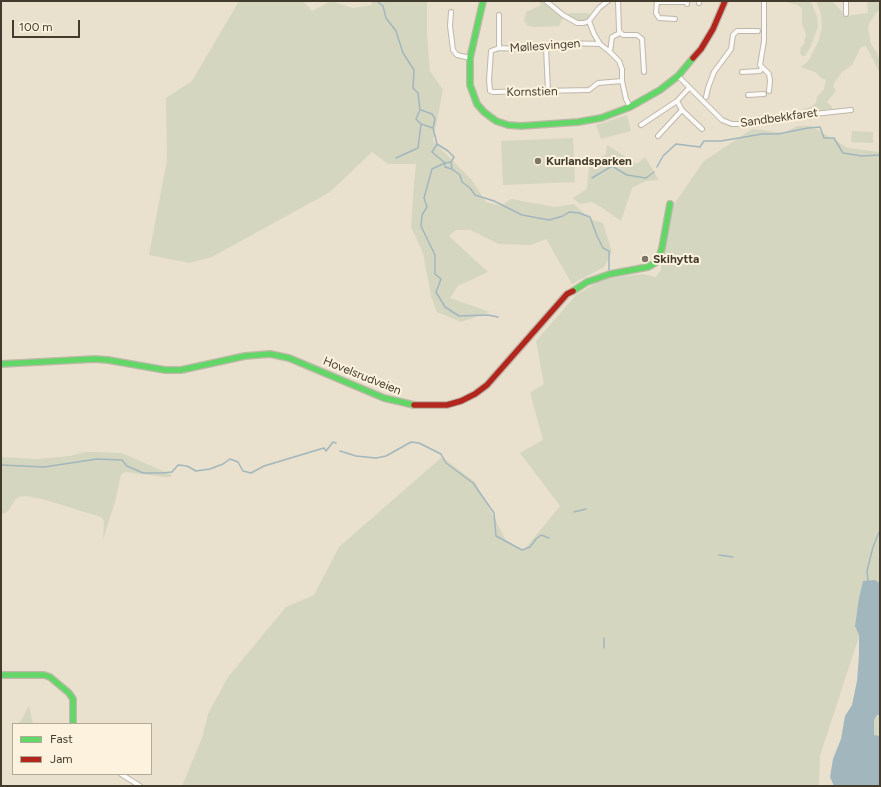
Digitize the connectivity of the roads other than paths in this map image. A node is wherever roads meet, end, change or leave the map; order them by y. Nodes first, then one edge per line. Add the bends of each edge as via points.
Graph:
1 (482, 1) edge
2 (546, 1) edge
3 (608, 1) edge
4 (618, 1) edge
5 (656, 1) edge
6 (725, 1) edge
7 (764, 1) edge
8 (846, 1) edge
9 (687, 4) dead end
10 (451, 12) dead end
11 (846, 14) dead end
12 (499, 15) dead end
13 (675, 19) dead end
14 (589, 21) junction
15 (758, 31) dead end
16 (620, 33) junction
17 (600, 44) junction
18 (499, 48) junction
19 (546, 48) junction
20 (610, 52) junction
21 (470, 58) junction
22 (761, 67) junction
23 (644, 72) dead end
24 (742, 72) dead end
25 (678, 76) junction
26 (622, 81) junction
27 (689, 88) junction
28 (548, 91) junction
29 (769, 91) dead end
30 (748, 94) dead end
31 (764, 94) dead end
32 (706, 97) dead end
33 (677, 101) junction
34 (630, 107) junction
35 (682, 110) junction
36 (851, 110) dead end
37 (641, 125) dead end
38 (702, 130) dead end
39 (658, 136) dead end
40 (670, 204) dead end
41 (1, 364) edge
42 (1, 675) edge
43 (73, 723) edge
44 (123, 775) edge
45 (140, 786) edge

1 - 21 street
2 - 14 street via 577,23
3 - 14 street
4 - 16 street
5 - 9 street
5 - 13 street via 656,13 659,18
6 - 25 street via 713,29
7 - 22 street
8 - 11 street
10 - 21 street via 453,50 457,55
12 - 18 street, Møllesvingen
14 - 17 street
15 - 32 street via 737,31 733,35 730,49 710,79
16 - 20 street via 612,37
16 - 23 street via 637,35 642,39
17 - 19 street, Møllesvingen via 566,43
17 - 20 street
18 - 19 street, Møllesvingen
18 - 28 street, Kornstien via 491,51 490,91
19 - 28 street
20 - 26 street via 619,61
21 - 34 street via 470,85 477,104 496,121 508,125 590,120
22 - 24 street via 760,71
22 - 29 street via 769,74
25 - 27 street, Sandbekkfaret
25 - 34 street
26 - 28 street, Kornstien via 598,83 589,90
26 - 34 street
27 - 33 street
27 - 36 street, Sandbekkfaret via 716,115 732,124
30 - 31 street
33 - 35 street
33 - 37 street
35 - 38 street
35 - 39 street
40 - 41 street, Hovelsrudveien via 662,248 655,263 587,282 568,294 487,385 475,394 447,405 419,406 400,403 289,358 270,354 244,356 173,370 95,359
42 - 43 street via 50,677 73,699
44 - 45 street

